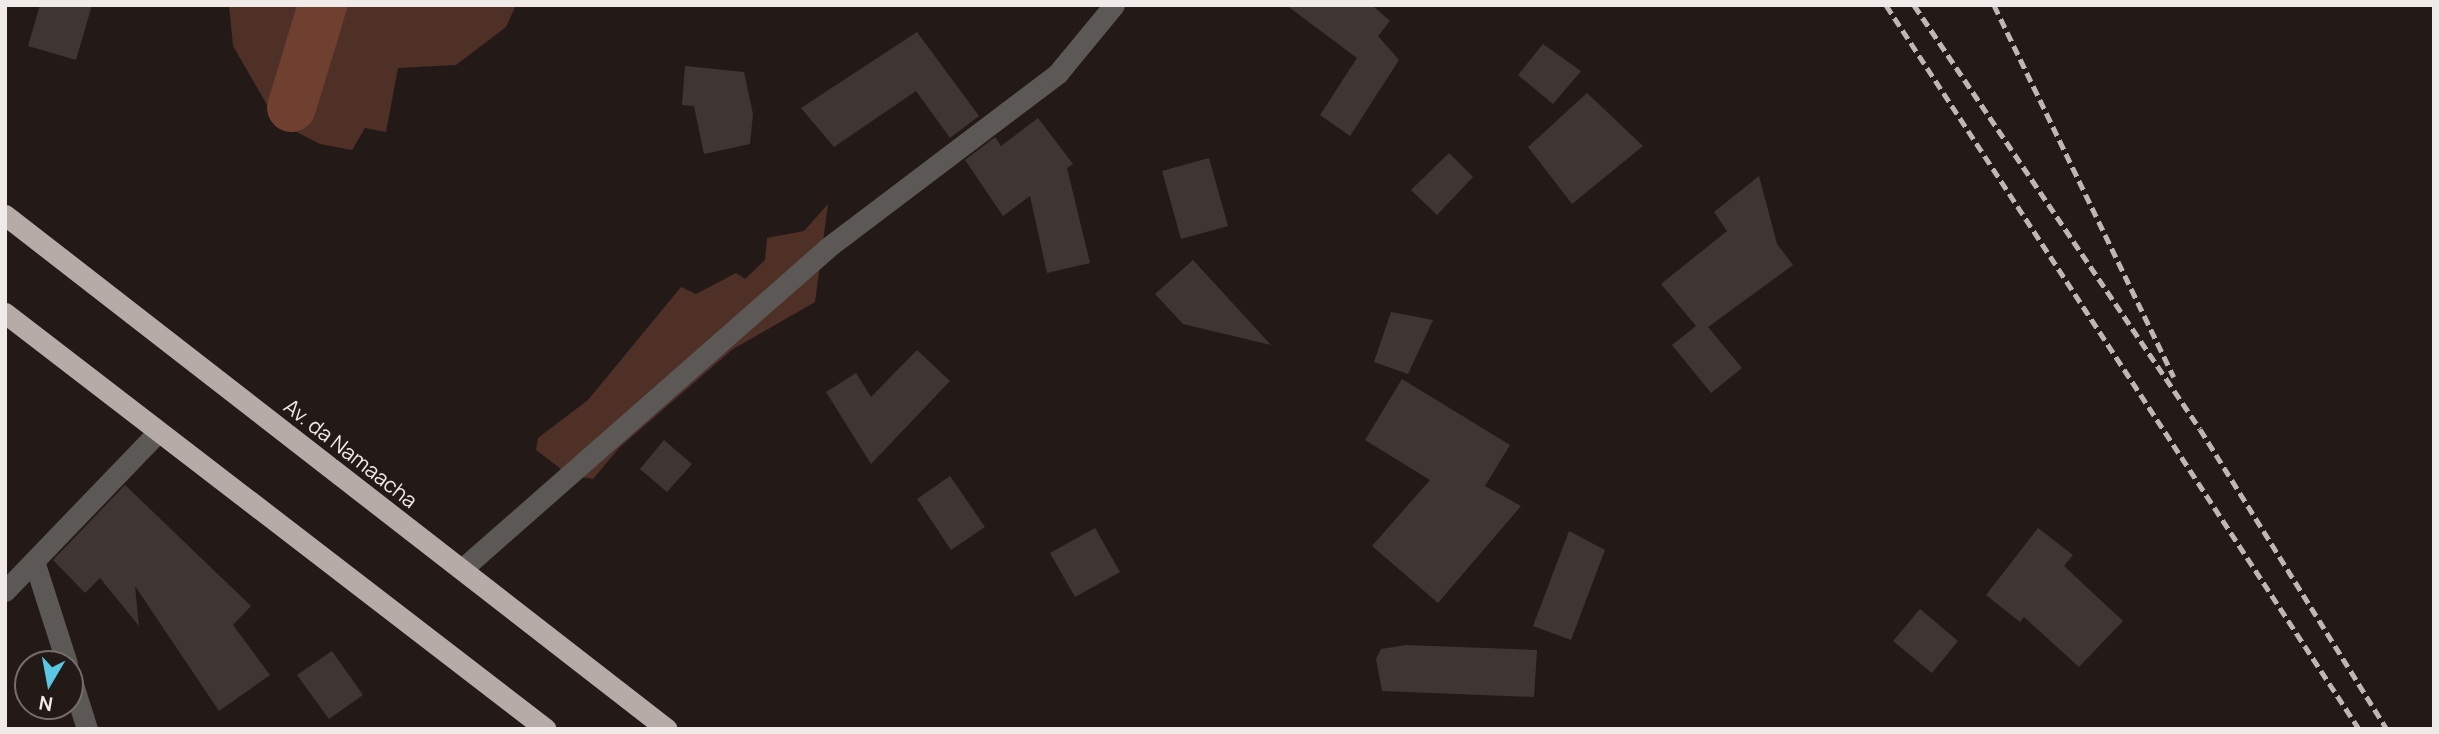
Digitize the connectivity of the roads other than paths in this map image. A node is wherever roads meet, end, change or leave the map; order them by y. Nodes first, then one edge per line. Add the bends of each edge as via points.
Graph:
1 (1114, 5) edge
2 (5, 215) edge
3 (5, 313) edge
4 (158, 432) junction
5 (34, 561) junction
6 (462, 569) junction
7 (5, 591) edge
8 (62, 650) edge
9 (545, 729) edge
10 (667, 729) edge

1 - 6 street via 1058,73 827,248
2 - 6 highway, Av. da Namaacha
3 - 4 highway
4 - 5 street
4 - 9 highway
5 - 7 street
5 - 8 street
6 - 10 highway, Av. da Namaacha

